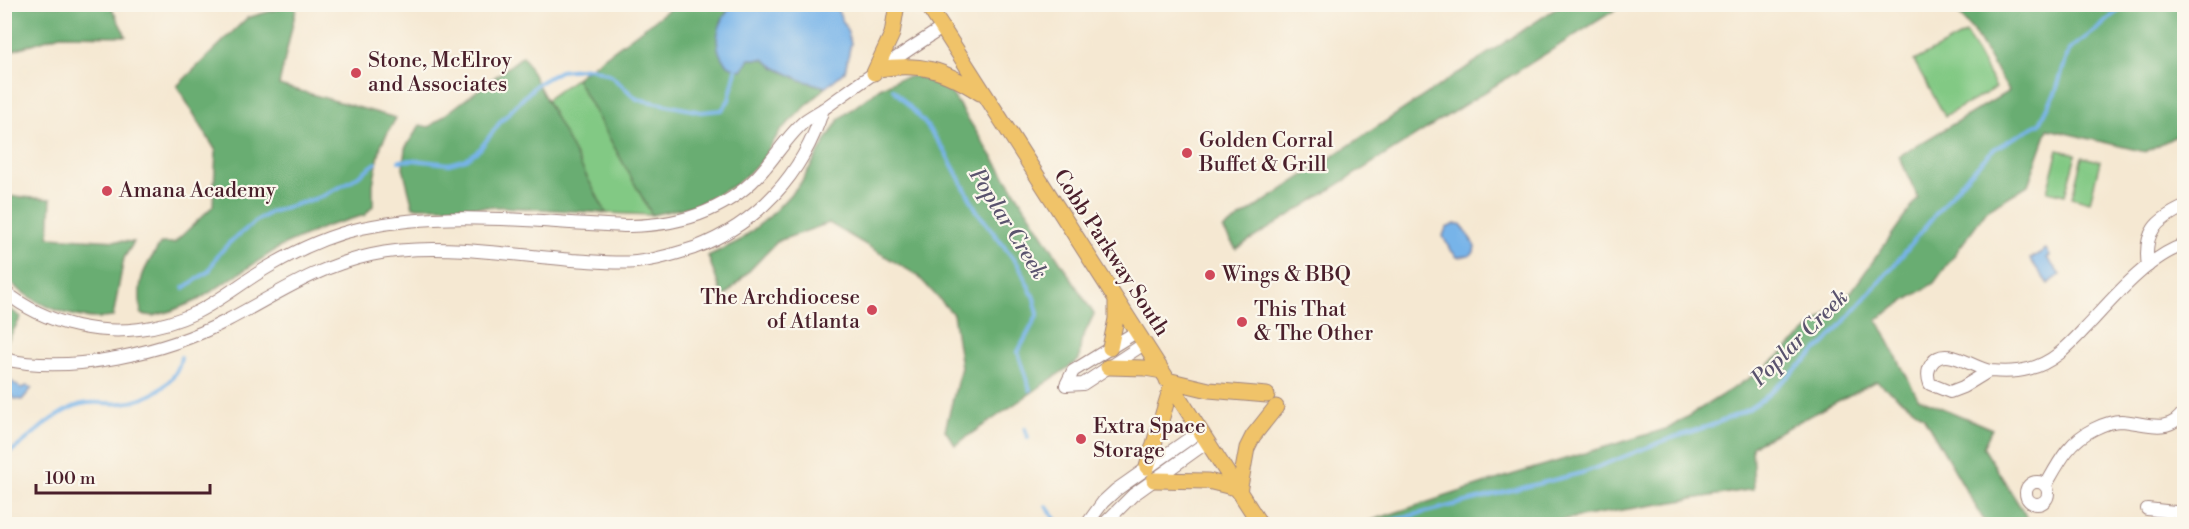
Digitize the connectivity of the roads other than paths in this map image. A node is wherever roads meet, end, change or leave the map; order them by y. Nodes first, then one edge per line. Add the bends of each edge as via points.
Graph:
1 (897, 4) edge
2 (927, 4) edge
3 (942, 28) junction
4 (876, 71) junction
5 (985, 96) junction
6 (823, 110) junction
7 (2184, 207) edge
8 (2184, 245) edge
9 (2148, 266) junction
10 (4, 291) edge
11 (1116, 300) junction
12 (1140, 338) junction
13 (1110, 348) junction
14 (4, 359) edge
15 (1108, 367) junction
16 (1989, 371) junction
17 (1167, 379) junction
18 (2184, 411) edge
19 (1203, 436) junction
20 (1150, 474) junction
21 (2046, 484) dead end
22 (1238, 490) junction
23 (2147, 509) dead end
24 (2184, 513) edge
25 (1088, 525) edge
26 (1104, 525) edge
27 (1260, 525) edge

1 - 4 main road via 892,34
2 - 3 main road, Cobb Parkway South
3 - 4 street
3 - 5 main road, Cobb Parkway South
4 - 5 main road via 908,66 932,69 961,80
4 - 6 street
5 - 11 main road, Cobb Parkway South
6 - 10 street via 805,121 740,193 678,222 630,226 451,219 409,220 361,228 292,254 197,312 129,331 60,322 35,312
6 - 14 street via 802,157 768,202 734,229 668,256 610,263 463,250 375,254 308,275 227,321 173,343 120,357 67,364
7 - 9 street via 2156,224 2147,242
8 - 9 street
9 - 16 street via 2057,355 2028,369
11 - 12 main road, Cobb Parkway South
11 - 13 main road
12 - 13 street
12 - 15 street
12 - 17 main road, Cobb Parkway South
13 - 15 street via 1073,371 1066,385 1083,384
15 - 17 main road via 1145,368
16 - 16 street via 1944,355 1930,365 1928,378 1930,384 1950,392
17 - 19 main road, Cobb Parkway South
17 - 20 main road
17 - 22 main road via 1271,401 1247,448
18 - 21 street via 2176,421 2159,427 2118,421 2095,428 2068,448
19 - 20 street
19 - 22 main road, Cobb Parkway South
20 - 22 main road via 1208,481
20 - 25 street via 1116,490
20 - 26 street
22 - 27 main road, Cobb Parkway South
23 - 24 street

